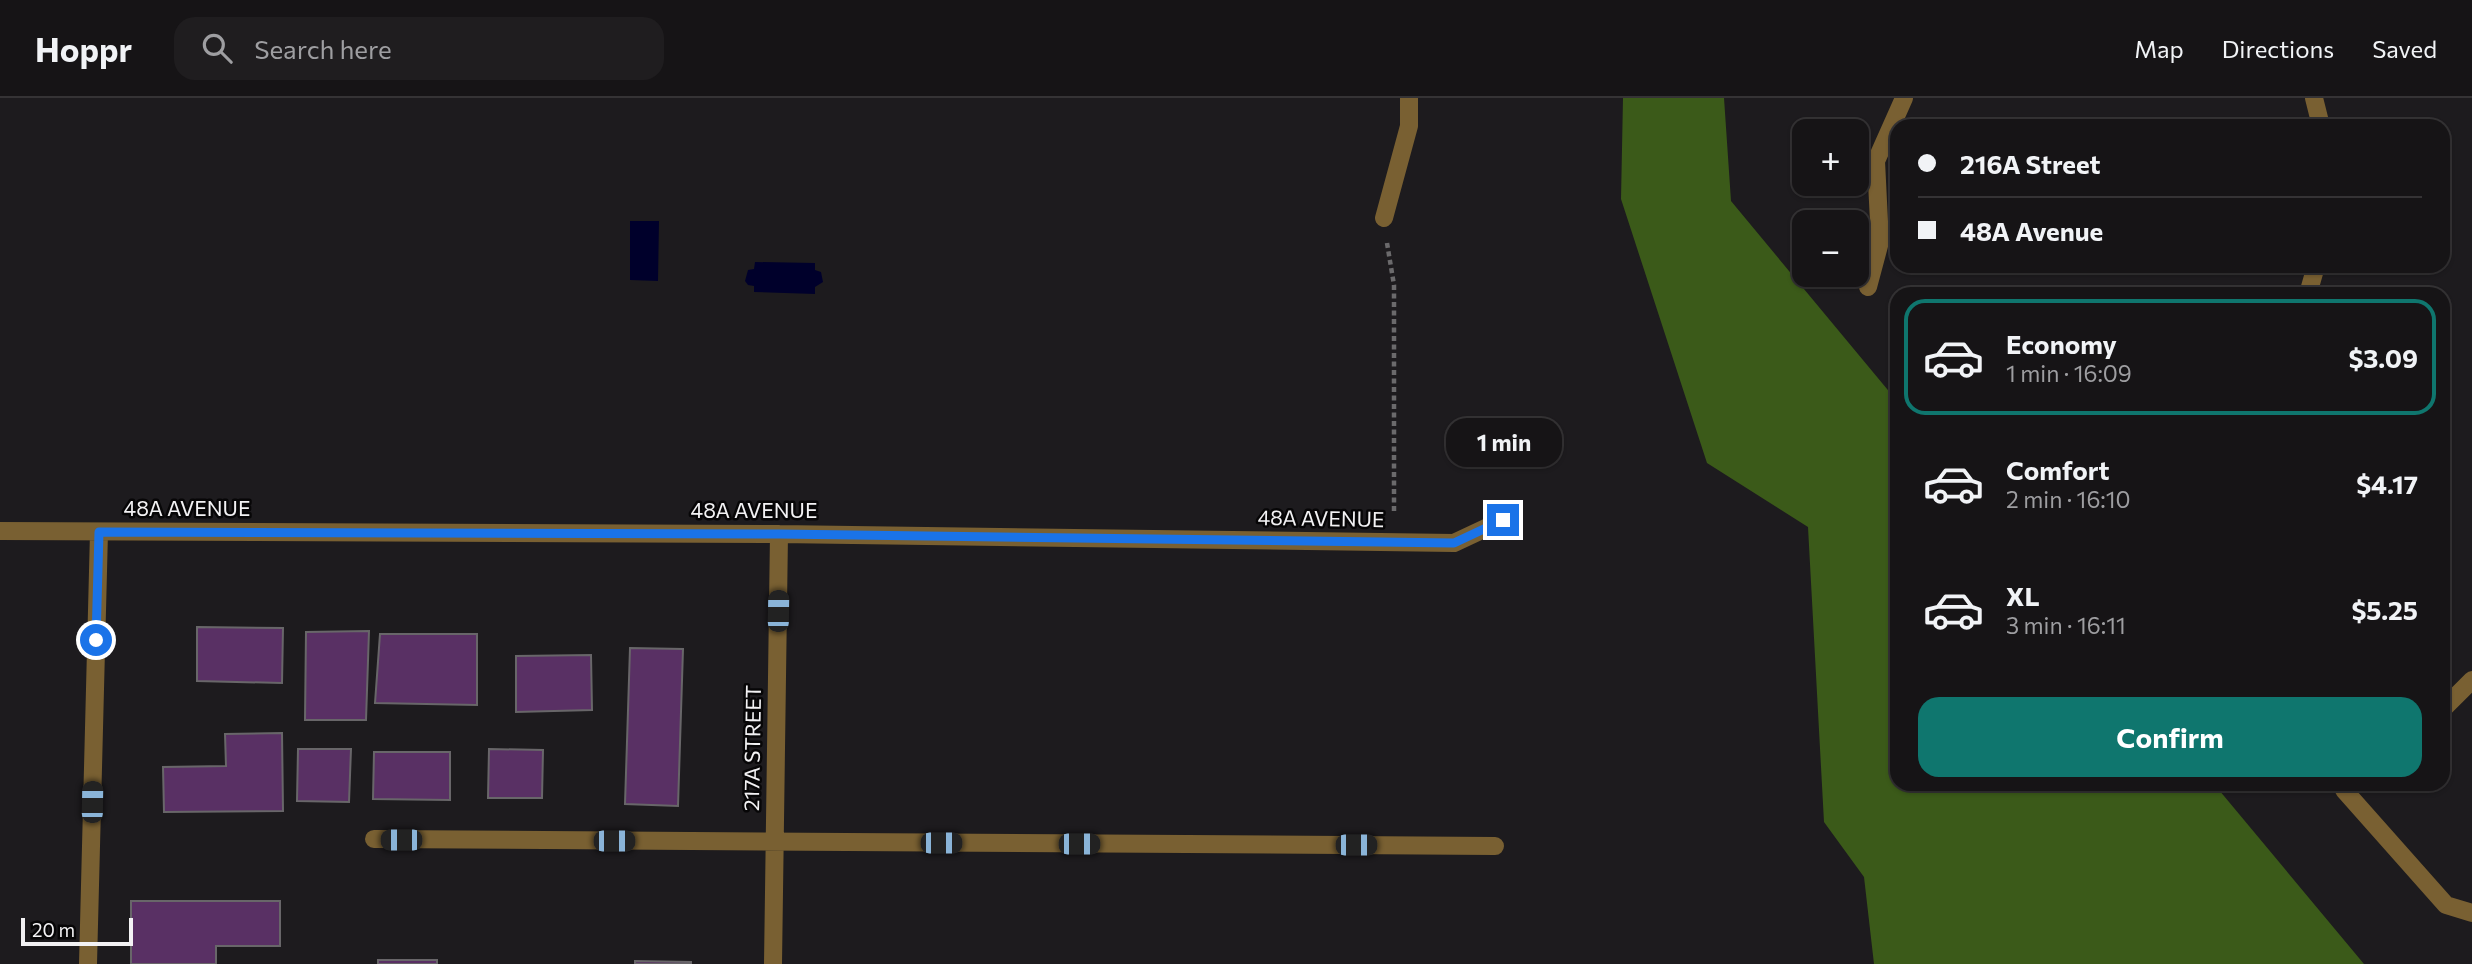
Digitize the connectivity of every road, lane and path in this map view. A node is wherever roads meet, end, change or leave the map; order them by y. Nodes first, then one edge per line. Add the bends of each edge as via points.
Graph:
1 (1409, 98) edge
2 (1904, 98) edge
3 (2314, 98) edge
4 (1895, 119) edge
5 (2319, 119) edge
6 (1890, 130) edge
7 (1384, 218) joint
8 (1869, 283) edge
9 (1503, 520) dead end
10 (0, 531) edge
11 (99, 532) junction
12 (779, 534) junction
13 (1392, 542) junction
14 (2472, 680) edge
15 (2450, 702) edge
16 (2349, 791) edge
17 (374, 839) dead end
18 (774, 842) junction
19 (1495, 846) dead end
20 (2472, 913) edge
21 (88, 964) edge
22 (773, 964) edge

1 - 7 street via 1409,126
2 - 4 street
3 - 5 street
6 - 8 street via 1876,161 1880,242
7 - 13 path via 1394,285
9 - 13 street, 48A AVENUE via 1454,543
10 - 11 street, 48A AVENUE
11 - 12 street, 48A AVENUE
11 - 21 street
12 - 13 street, 48A AVENUE
12 - 18 street, 217A STREET
14 - 15 street
16 - 20 street via 2446,905
17 - 18 street
18 - 19 street
18 - 22 street, 217A STREET

